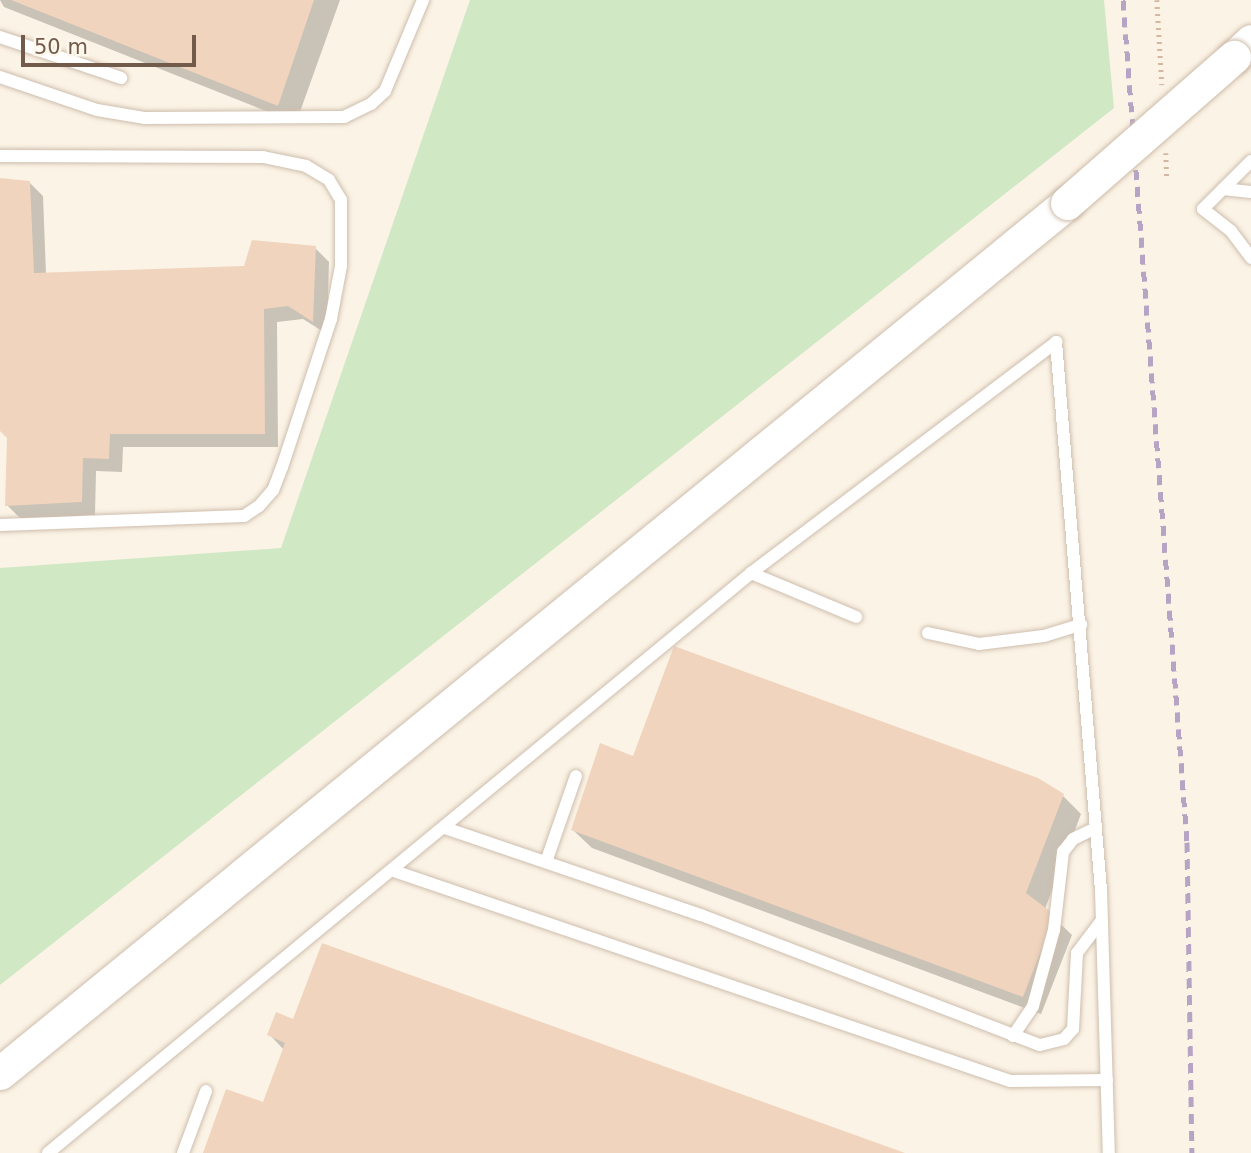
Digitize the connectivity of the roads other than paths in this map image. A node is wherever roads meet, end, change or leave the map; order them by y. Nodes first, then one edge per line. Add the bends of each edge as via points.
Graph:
1 (423, 0) edge
2 (0, 37) edge
3 (1243, 49) edge
4 (0, 77) edge
5 (121, 78) dead end
6 (0, 156) edge
7 (1251, 161) edge
8 (1223, 189) junction
9 (1251, 192) edge
10 (1251, 258) edge
11 (0, 525) edge
12 (751, 573) junction
13 (856, 617) dead end
14 (1081, 625) junction
15 (928, 633) dead end
16 (576, 776) dead end
17 (445, 828) junction
18 (1096, 828) junction
19 (546, 862) junction
20 (394, 871) junction
21 (1102, 920) junction
22 (1013, 1036) junction
23 (0, 1073) edge
24 (1107, 1080) junction
25 (206, 1091) dead end
26 (48, 1153) edge
27 (183, 1153) edge
28 (1109, 1153) edge

1 - 4 lane via 385,91 344,117 145,118 96,110
2 - 5 lane
3 - 23 main road, bridge via 1067,203
6 - 11 lane via 263,157 306,166 328,180 341,200 341,266 310,383 273,490 260,506 244,516
7 - 8 lane
8 - 9 lane
8 - 10 lane via 1203,209 1231,231
12 - 13 lane
12 - 14 lane via 1056,342
12 - 17 lane
14 - 15 lane via 1044,636 979,644
14 - 18 lane
16 - 19 lane
17 - 19 lane
17 - 20 lane
18 - 21 lane
18 - 22 lane via 1073,839 1063,852 1054,930 1032,1006
19 - 22 lane via 701,915
20 - 24 lane via 1010,1081
20 - 26 lane
21 - 22 lane via 1077,953 1073,1029 1053,1045
21 - 24 lane
24 - 28 lane
25 - 27 lane

